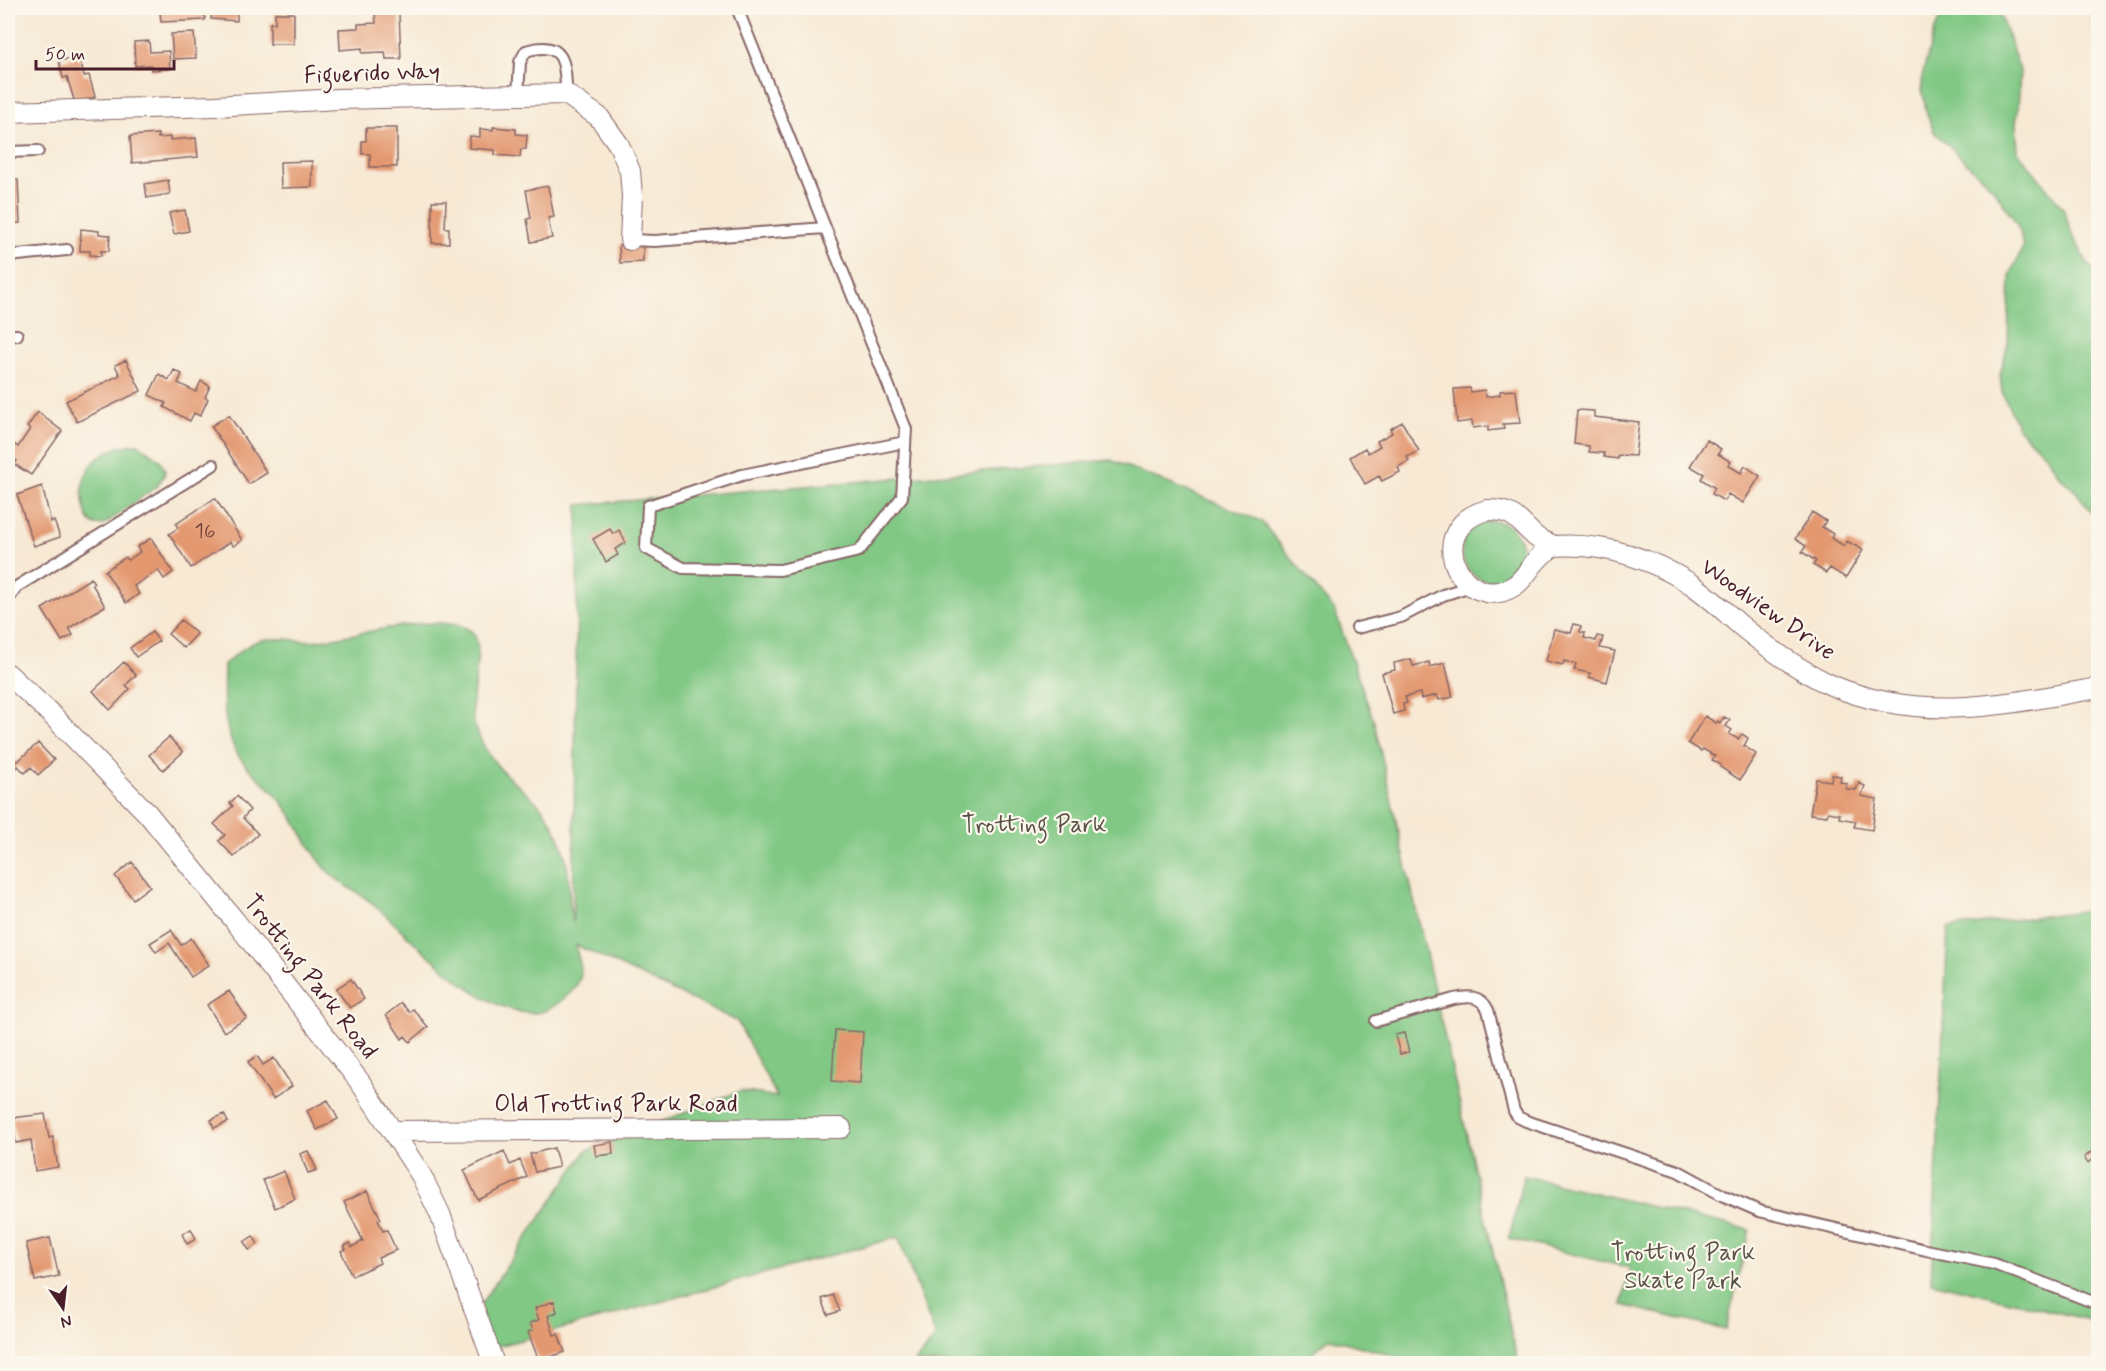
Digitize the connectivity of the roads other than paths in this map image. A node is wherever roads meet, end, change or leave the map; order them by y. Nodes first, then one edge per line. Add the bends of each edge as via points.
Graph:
1 (737, 8) edge
2 (566, 94) junction
3 (518, 95) junction
4 (8, 112) edge
5 (38, 151) dead end
6 (8, 152) edge
7 (825, 228) junction
8 (630, 240) joint
9 (67, 250) dead end
10 (8, 256) edge
11 (905, 442) junction
12 (213, 465) dead end
13 (1554, 546) junction
14 (1471, 586) junction
15 (8, 599) edge
16 (1357, 628) dead end
17 (8, 674) edge
18 (2098, 688) edge
19 (1376, 1021) dead end
20 (841, 1128) dead end
21 (392, 1131) junction
22 (2098, 1304) edge
23 (494, 1364) edge

1 - 7 lane
2 - 3 street, Figuerido Way
2 - 3 lane via 560,54 551,47 538,47 526,51 520,62
2 - 8 street via 599,117 619,145 630,171
3 - 4 street, Figuerido Way
5 - 6 lane
7 - 8 lane
7 - 11 lane via 906,429
9 - 10 lane
11 - 11 lane via 741,475 648,506 646,548 682,568 780,570 859,551 902,497
12 - 15 lane via 18,586
13 - 14 street via 1523,579 1504,591
13 - 14 street via 1537,538 1509,513 1476,513 1459,527 1452,548 1456,569
13 - 18 street, Woodview Drive via 1618,551 1664,570 1692,585 1763,643 1812,676 1880,700 1929,708 1989,707
14 - 16 lane via 1443,595 1401,617
17 - 21 street, Trotting Park Road via 148,814 308,1014
19 - 22 lane via 1454,999 1476,998 1488,1010 1514,1111 1526,1121 1678,1171 1759,1210 1994,1264
20 - 21 street, Old Trotting Park Road
21 - 23 street, Trotting Park Road via 421,1175 440,1214

